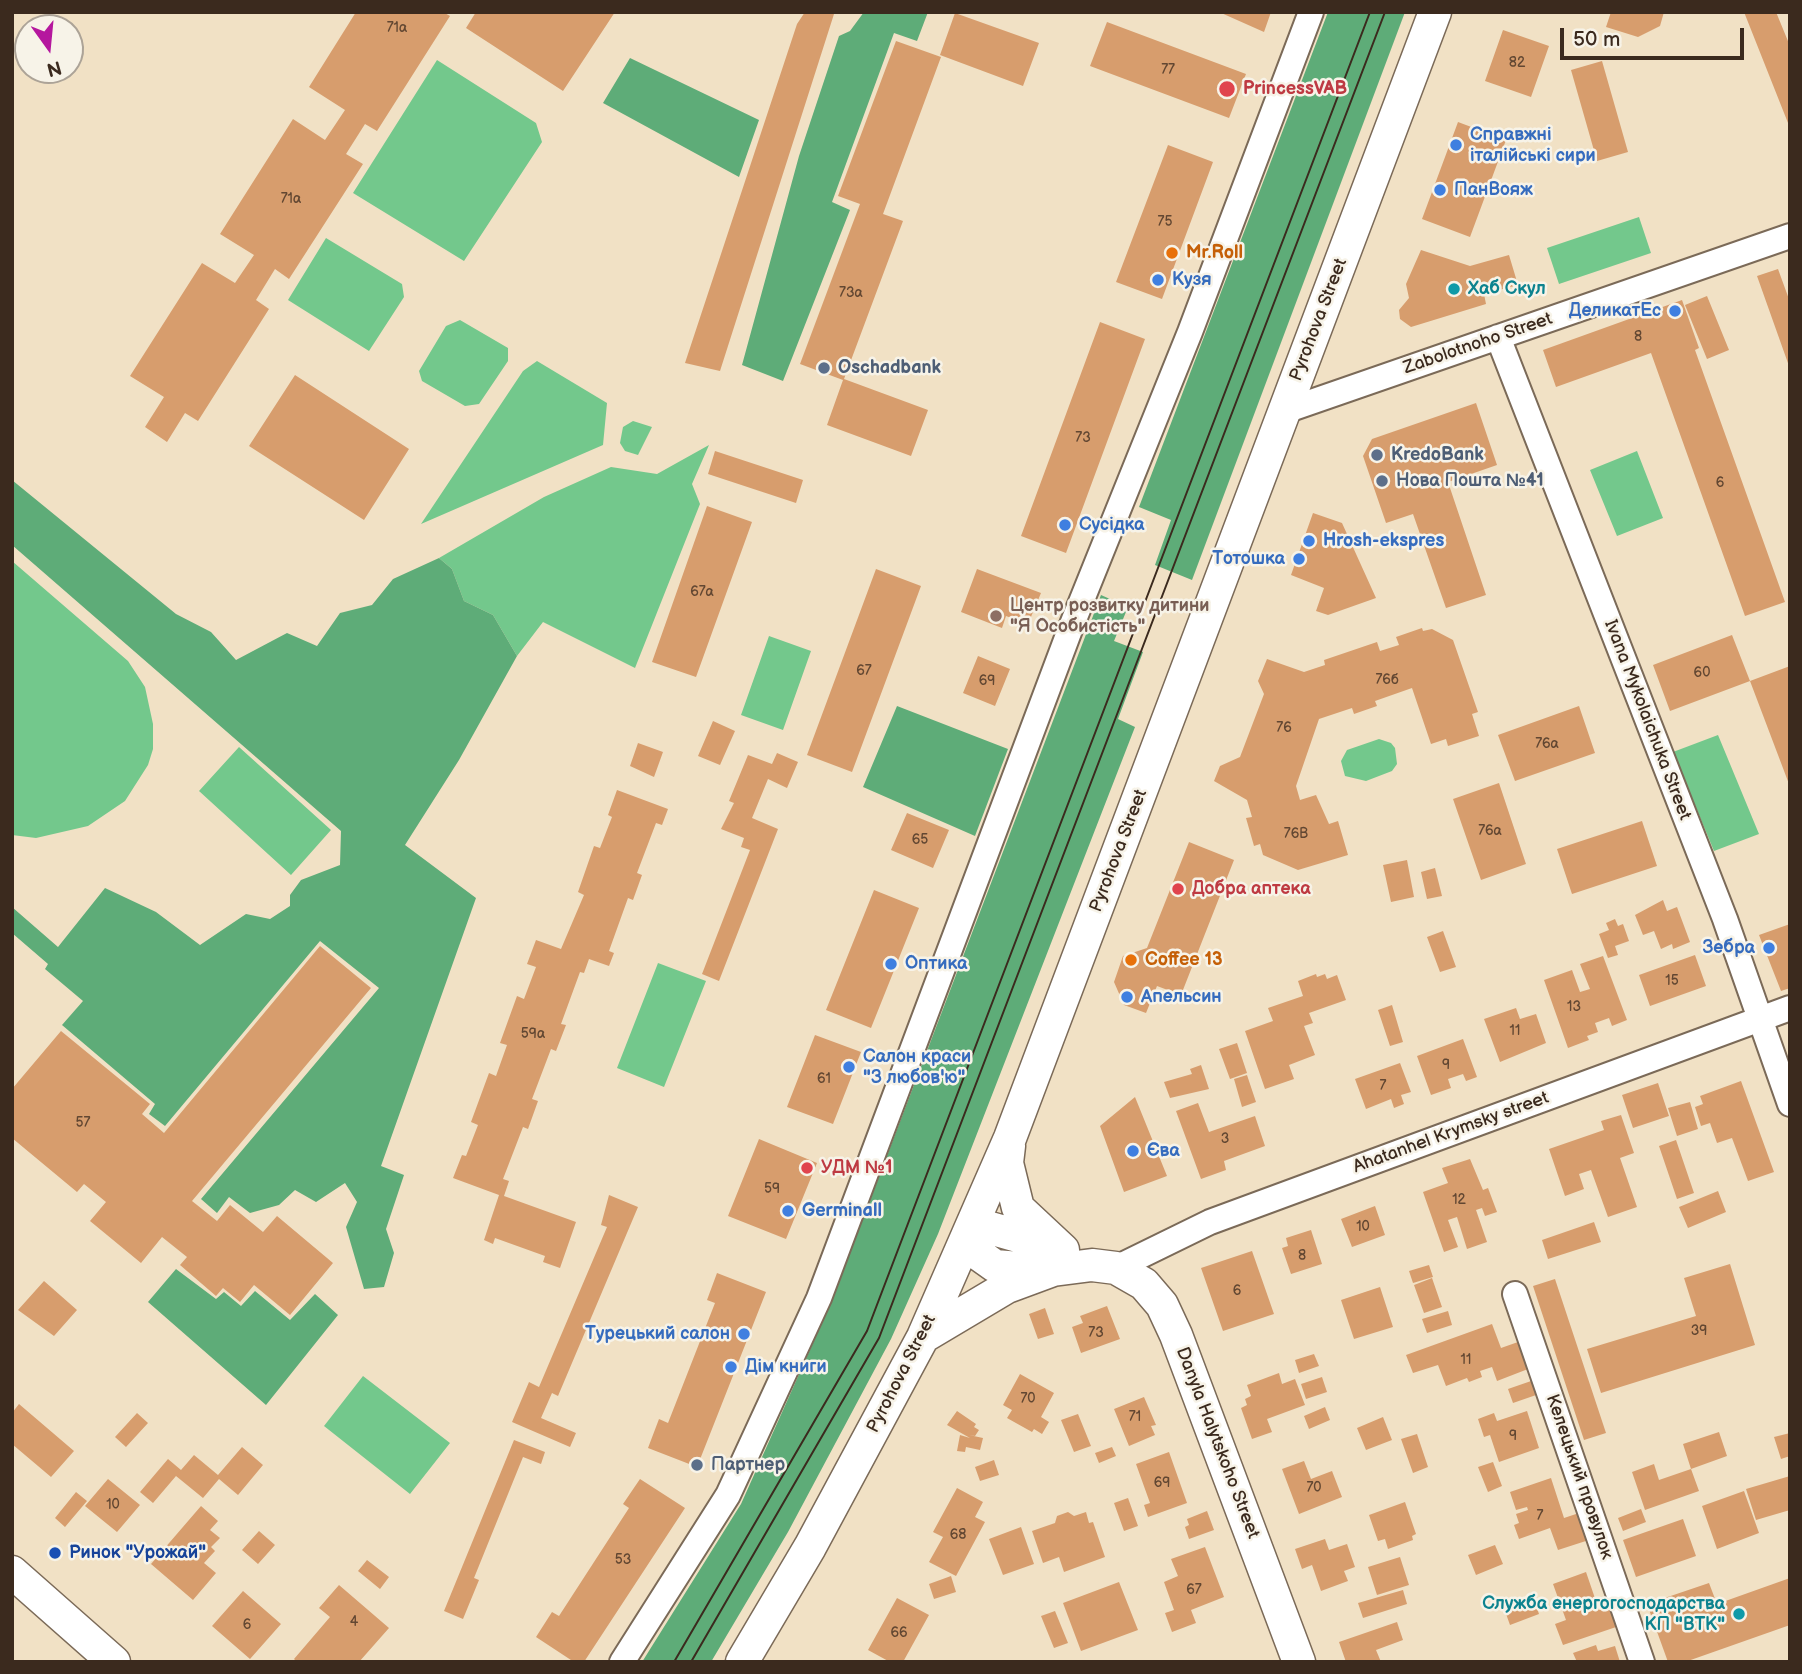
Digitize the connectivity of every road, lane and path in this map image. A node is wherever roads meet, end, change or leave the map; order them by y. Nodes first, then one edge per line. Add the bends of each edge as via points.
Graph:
1 (1311, 12) edge
2 (1435, 12) edge
3 (1790, 236) edge
4 (1498, 337) junction
5 (1285, 411) junction
6 (1790, 1008) edge
7 (1760, 1020) junction
8 (1790, 1104) edge
9 (1010, 1138) junction
10 (967, 1238) junction
11 (1058, 1260) junction
12 (1104, 1266) junction
13 (1515, 1294) dead end
14 (923, 1337) junction
15 (12, 1572) edge
16 (114, 1662) edge
17 (621, 1662) edge
18 (742, 1662) edge
19 (1299, 1662) edge
20 (1643, 1662) edge

1 - 17 street via 1190,332 1066,640 819,1298 727,1495
2 - 5 main road, Pyrohova Street
3 - 4 street, Zabolotnoho Street
4 - 5 street, Zabolotnoho Street
4 - 7 street, Ivana Mykolaichuka Street
5 - 9 main road, Pyrohova Street
6 - 7 street, Ahatanhel Krymsky street
7 - 8 street, Ivana Mykolaichuka Street
7 - 12 street, Ahatanhel Krymsky street via 1210,1222
9 - 10 main road, Pyrohova Street
9 - 11 main road via 1007,1163 1018,1208
10 - 11 main road, Danyla Halytskoho Street via 990,1228
10 - 14 main road, Pyrohova Street
11 - 12 main road, Danyla Halytskoho Street
11 - 14 main road
12 - 19 main road, Danyla Halytskoho Street via 1144,1283 1162,1305
13 - 20 street, Келецький провулок
14 - 18 main road, Pyrohova Street
15 - 16 main road

